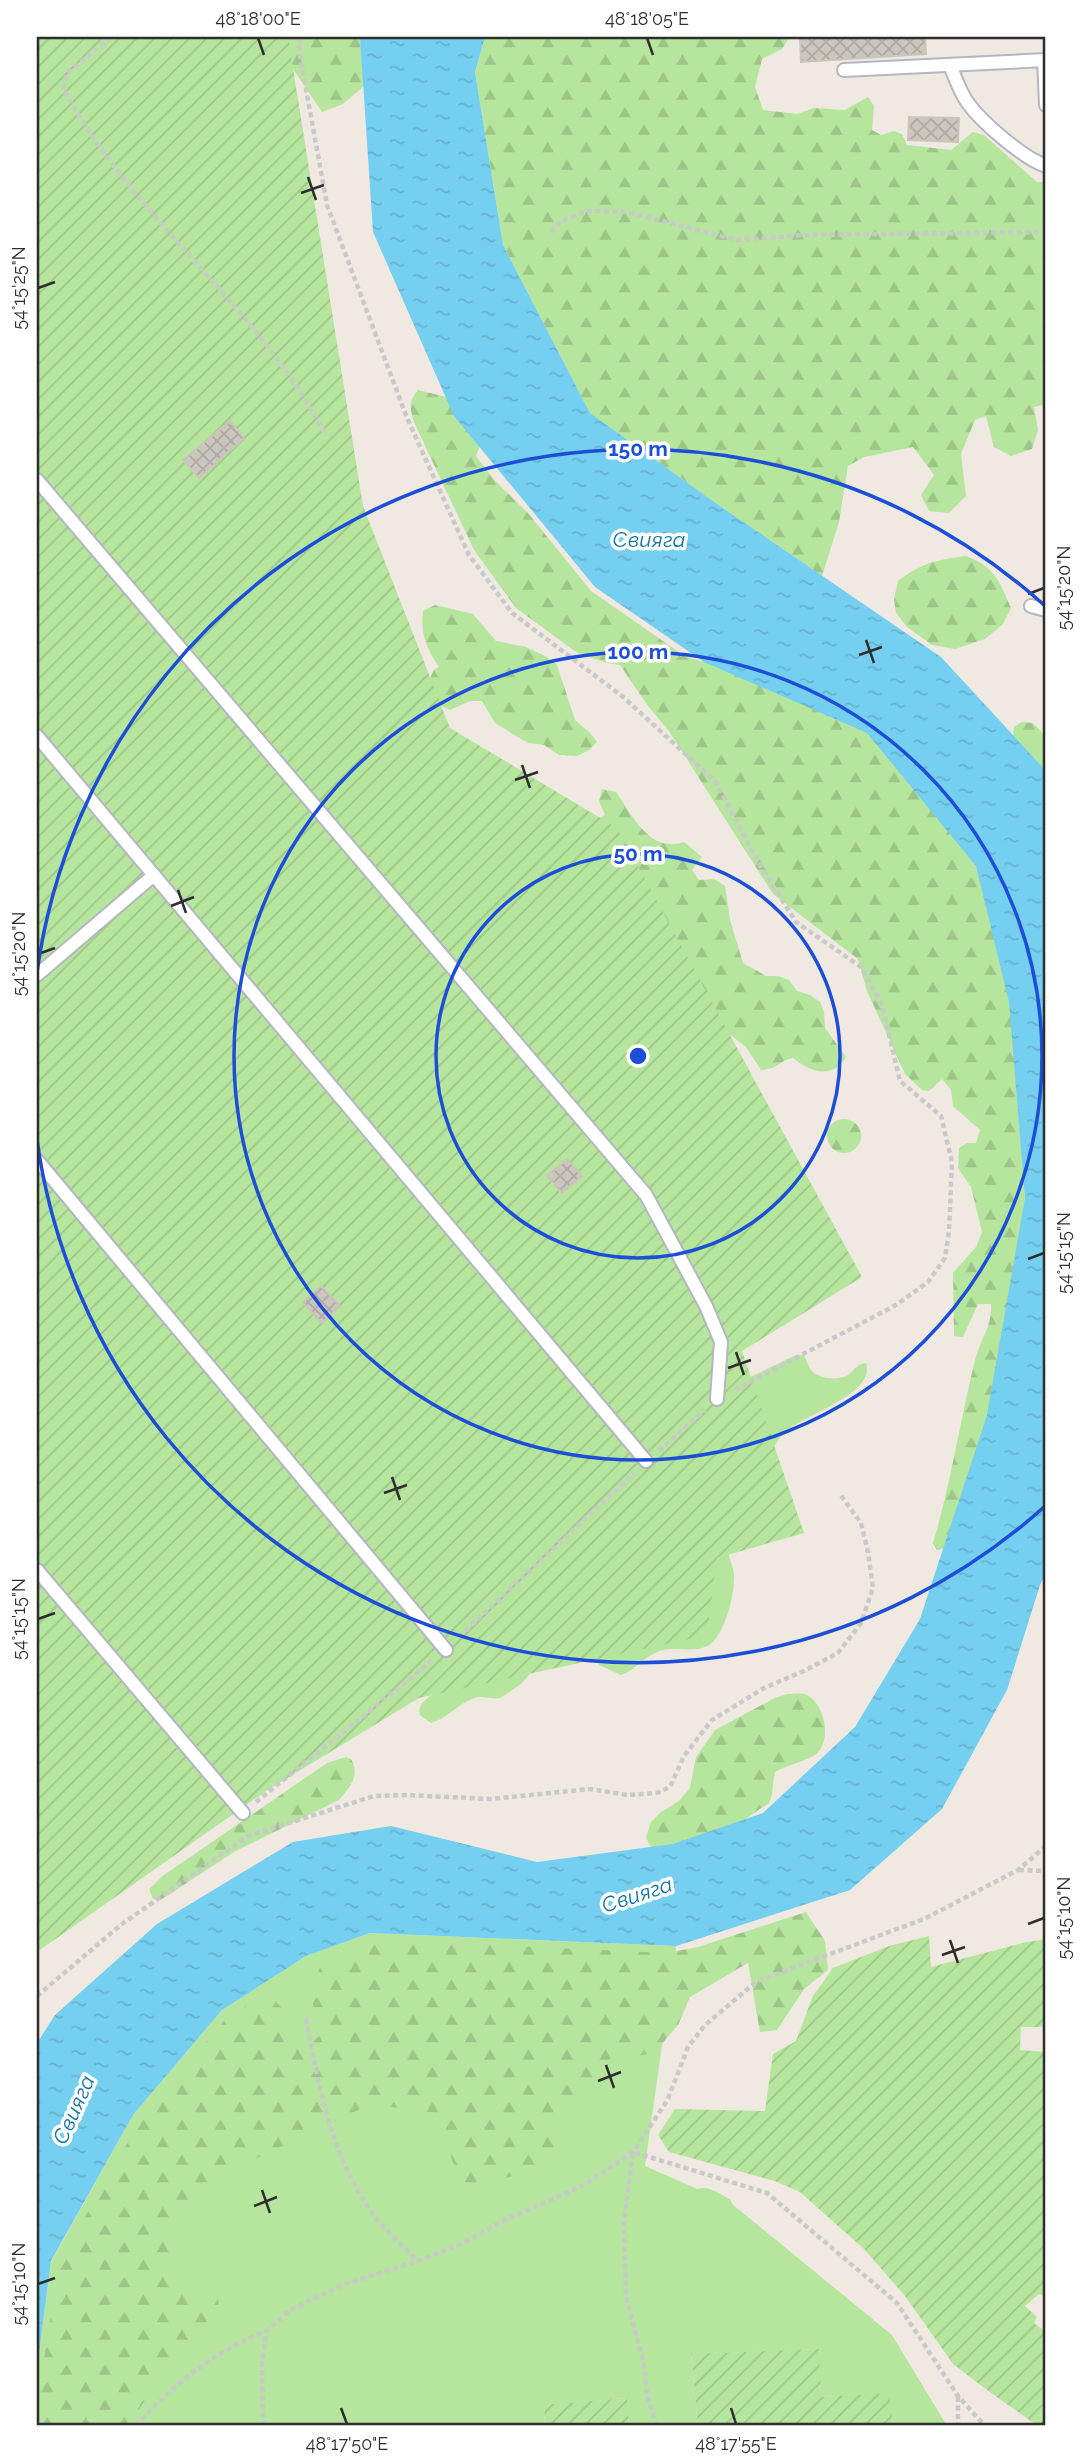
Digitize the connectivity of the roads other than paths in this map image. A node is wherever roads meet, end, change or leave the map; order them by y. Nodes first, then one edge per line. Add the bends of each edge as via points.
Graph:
1 (1045, 60) edge
2 (950, 65) junction
3 (844, 70) dead end
4 (1046, 105) edge
5 (1046, 166) edge
6 (37, 480) edge
7 (1031, 606) dead end
8 (1046, 610) edge
9 (37, 736) edge
10 (154, 875) junction
11 (37, 975) edge
12 (37, 1160) edge
13 (717, 1399) road end
14 (646, 1461) road end
15 (37, 1570) edge
16 (446, 1650) road end
17 (243, 1813) road end

1 - 2 lane
1 - 4 lane
2 - 3 lane
2 - 5 lane via 964,98 996,132
6 - 13 lane via 646,1195 721,1342
7 - 8 lane
9 - 10 lane
10 - 11 lane
10 - 14 lane
12 - 16 lane
15 - 17 lane

